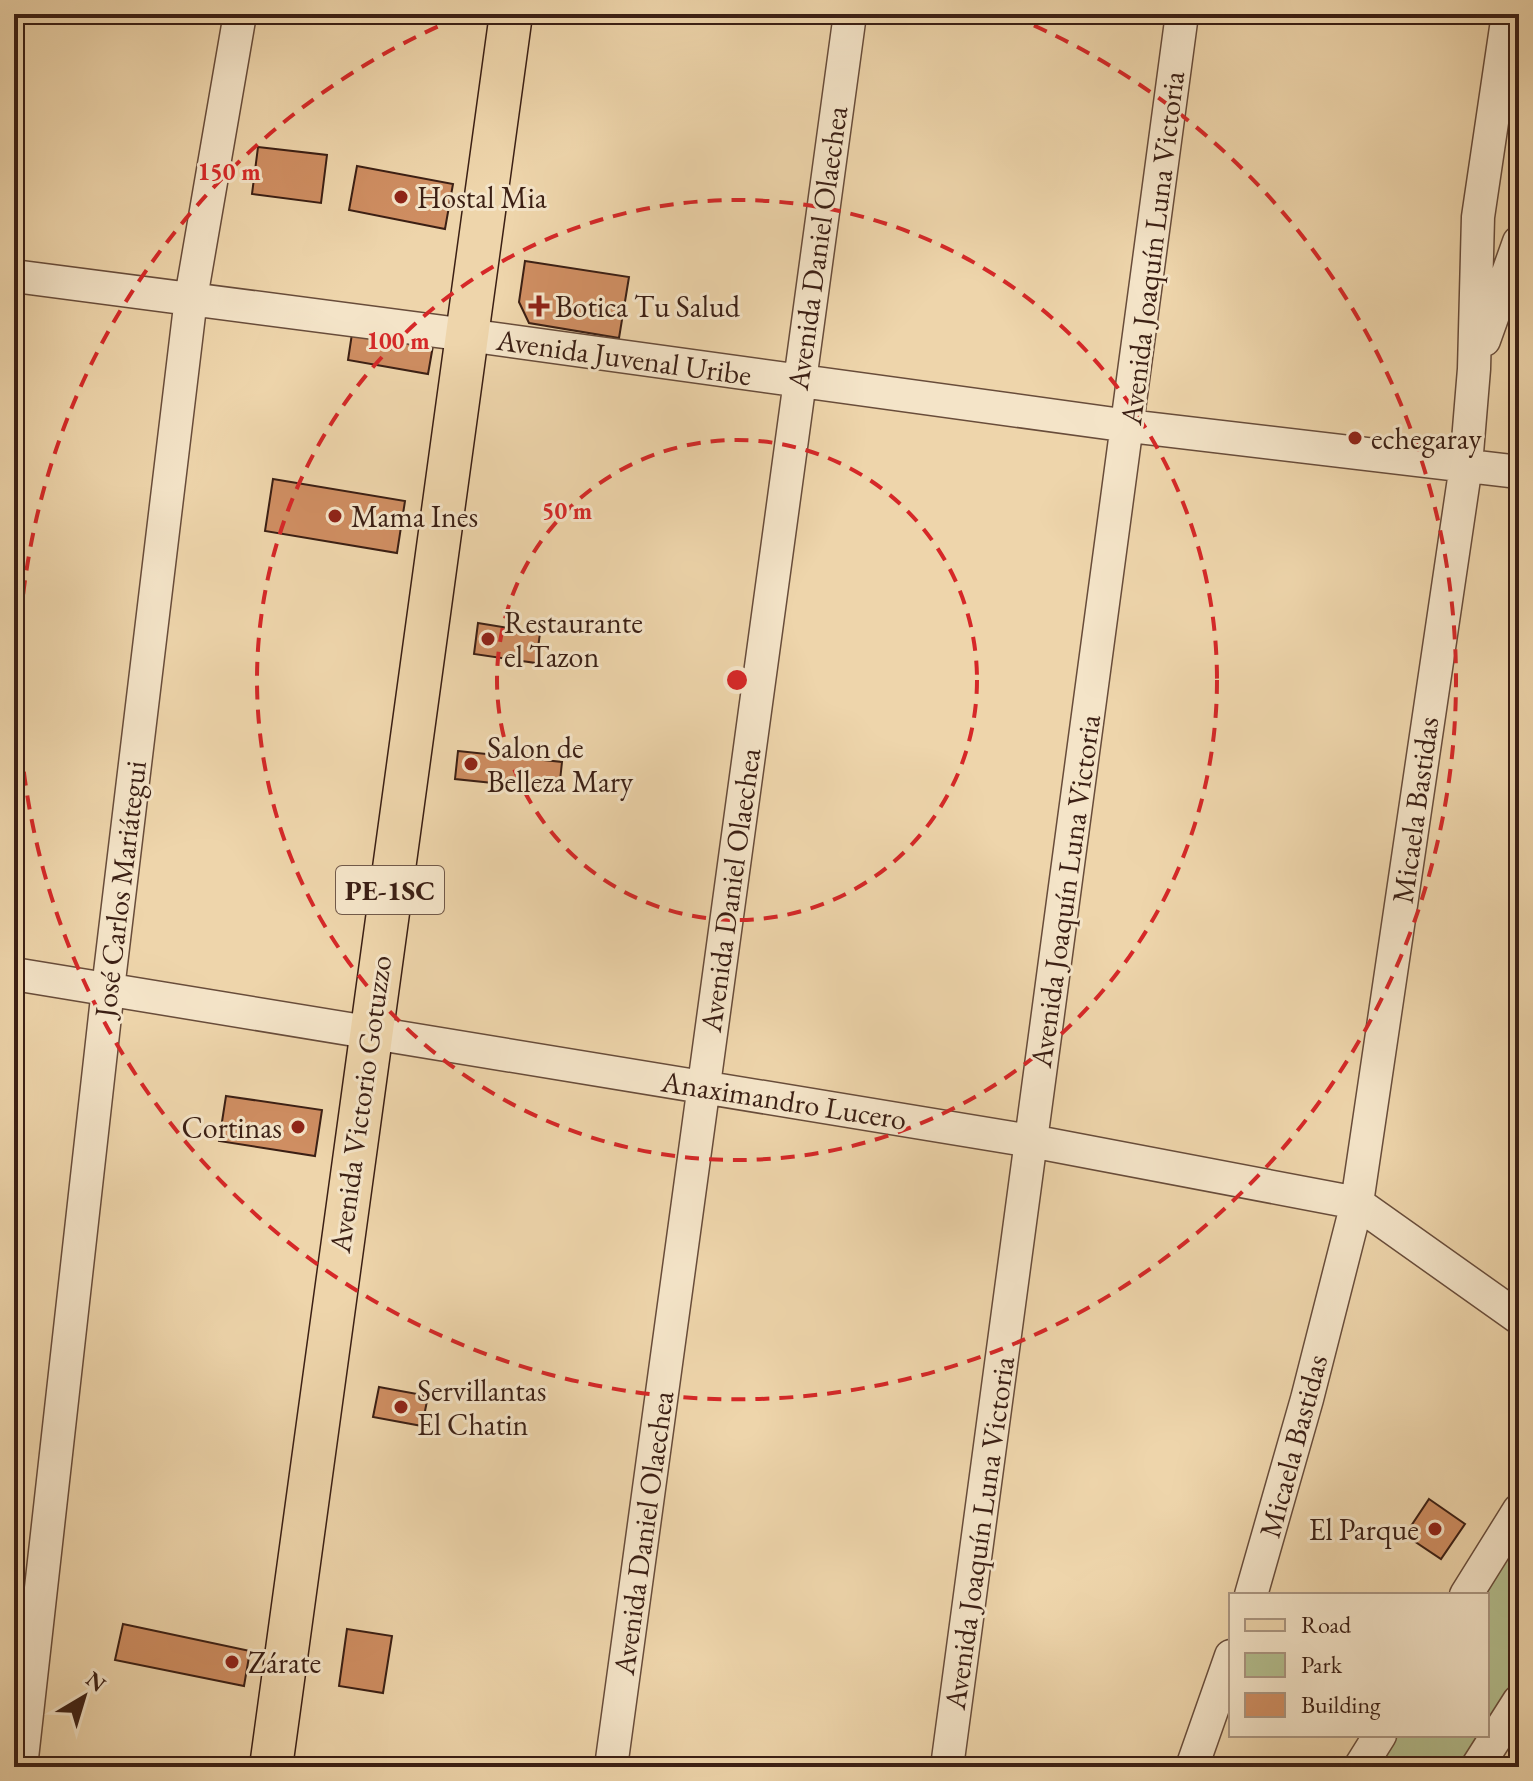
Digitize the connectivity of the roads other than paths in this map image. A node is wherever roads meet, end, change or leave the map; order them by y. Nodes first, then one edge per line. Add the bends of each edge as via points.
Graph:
1 (240, 14) edge
2 (511, 14) edge
3 (850, 14) edge
4 (1182, 14) edge
5 (1508, 14) edge
6 (1519, 242) edge
7 (14, 276) edge
8 (191, 298) junction
9 (467, 335) junction
10 (1474, 369) junction
11 (799, 381) junction
12 (1129, 426) junction
13 (1466, 465) junction
14 (1519, 472) edge
15 (14, 974) edge
16 (108, 989) junction
17 (370, 1033) junction
18 (704, 1086) junction
19 (1031, 1141) junction
20 (1357, 1203) junction
21 (1519, 1318) edge
22 (1519, 1510) edge
23 (1252, 1593) edge
24 (1467, 1593) edge
25 (26, 1611) edge
26 (1229, 1662) edge
27 (1519, 1701) edge
28 (1379, 1737) edge
29 (21, 1767) edge
30 (271, 1767) edge
31 (611, 1767) edge
32 (947, 1767) edge
33 (1192, 1767) edge
34 (1360, 1767) edge
35 (1477, 1767) edge

1 - 8 street, José Carlos Mariátegui
2 - 9 main road, Avenida Victorio Gotuzzo / PE-1SC
3 - 11 street, Avenida Daniel Olaechea
4 - 12 street, Avenida Joaquín Luna Victoria
5 - 10 street, Micaela Bastidas via 1478,217
6 - 10 street
7 - 8 street, Avenida Juvenal Uribe
8 - 9 street, Avenida Juvenal Uribe
8 - 16 street, José Carlos Mariátegui
9 - 11 street, Avenida Juvenal Uribe
9 - 17 main road, Avenida Victorio Gotuzzo / PE-1SC
10 - 13 street, Micaela Bastidas
11 - 12 street, Avenida Juvenal Uribe
11 - 18 street, Avenida Daniel Olaechea
12 - 13 street, Avenida Juvenal Uribe
12 - 19 street, Avenida Joaquín Luna Victoria
13 - 14 street, Avenida Juvenal Uribe
13 - 20 street, Micaela Bastidas
15 - 16 street, Anaximandro Lucero
16 - 17 street, Anaximandro Lucero
16 - 25 street, José Carlos Mariátegui
17 - 18 street, Anaximandro Lucero
17 - 30 main road, Avenida Victorio Gotuzzo / PE-1SC
18 - 19 street, Anaximandro Lucero
18 - 31 street, Avenida Daniel Olaechea
19 - 20 street, Anaximandro Lucero
19 - 32 street, Avenida Joaquín Luna Victoria
20 - 21 street, Anaximandro Lucero
20 - 23 street, Micaela Bastidas
22 - 24 street
25 - 29 street, José Carlos Mariátegui
26 - 33 street
27 - 35 street
28 - 34 street

